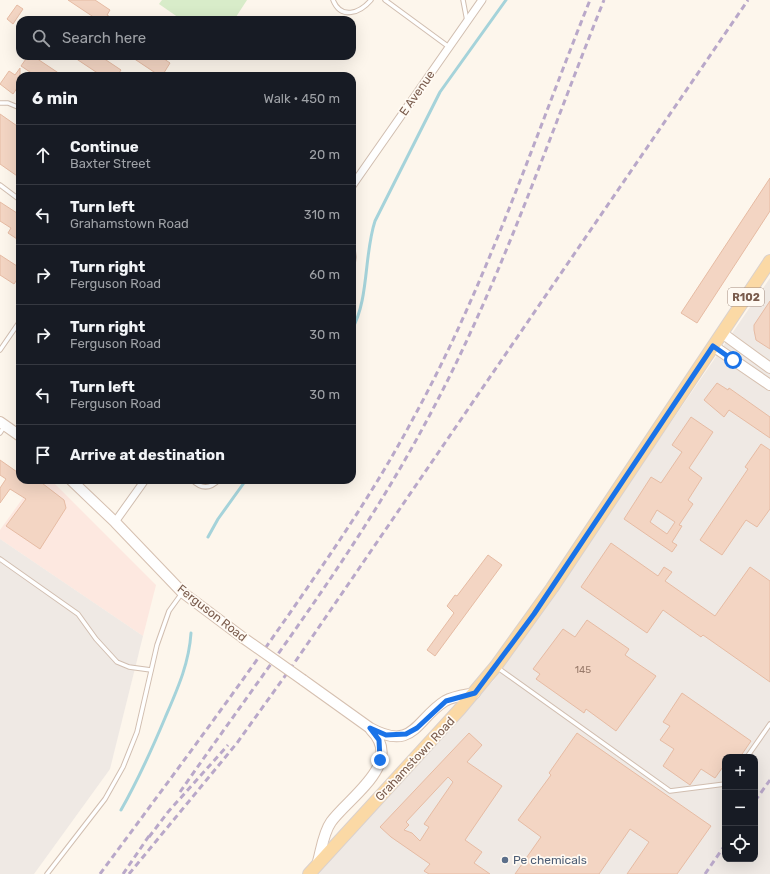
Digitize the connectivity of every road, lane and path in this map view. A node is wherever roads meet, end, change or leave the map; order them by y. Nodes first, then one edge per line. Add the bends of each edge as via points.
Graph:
1 (333, 0) edge
2 (370, 0) edge
3 (385, 0) edge
4 (463, 0) edge
5 (482, 0) edge
6 (467, 22) junction
7 (449, 47) junction
8 (0, 103) edge
9 (16, 106) edge
10 (356, 180) edge
11 (0, 185) edge
12 (16, 197) edge
13 (770, 261) edge
14 (16, 327) edge
15 (722, 333) junction
16 (713, 346) junction
17 (0, 350) edge
18 (770, 368) edge
19 (770, 385) edge
20 (2, 427) edge
21 (16, 434) edge
22 (75, 484) edge
23 (142, 484) edge
24 (196, 484) edge
25 (214, 484) edge
26 (115, 522) junction
27 (0, 559) edge
28 (182, 592) junction
29 (496, 666) junction
30 (151, 670) junction
31 (475, 693) junction
32 (770, 724) edge
33 (370, 728) junction
34 (749, 754) edge
35 (722, 784) edge
36 (313, 870) edge
37 (47, 874) edge

1 - 2 lane via 344,11 353,13 364,8
3 - 7 lane
4 - 6 lane
5 - 6 street, E Avenue
6 - 7 street, E Avenue
7 - 10 street, E Avenue
8 - 9 lane
11 - 12 lane
13 - 15 main road, Grahamstown Road / R102
14 - 17 lane
15 - 16 main road, Grahamstown Road / R102
15 - 18 main road
16 - 19 main road
16 - 29 main road, Grahamstown Road / R102 via 539,608
20 - 21 main road
22 - 26 main road, Ferguson Road
23 - 26 street
24 - 25 lane via 205,488
26 - 28 main road, Ferguson Road
27 - 30 lane via 78,614 117,662 129,667
28 - 30 lane via 169,611
28 - 33 main road, Ferguson Road, bridge
29 - 31 main road, Grahamstown Road / R102
29 - 35 lane via 670,791
30 - 37 lane via 136,732 123,767 105,799
31 - 33 main road, Ferguson Road via 446,701 417,728 406,734 386,735
31 - 36 main road, Grahamstown Road / R102
32 - 34 lane
33 - 36 main road, Ferguson Road via 379,740 379,766 371,779 332,821

